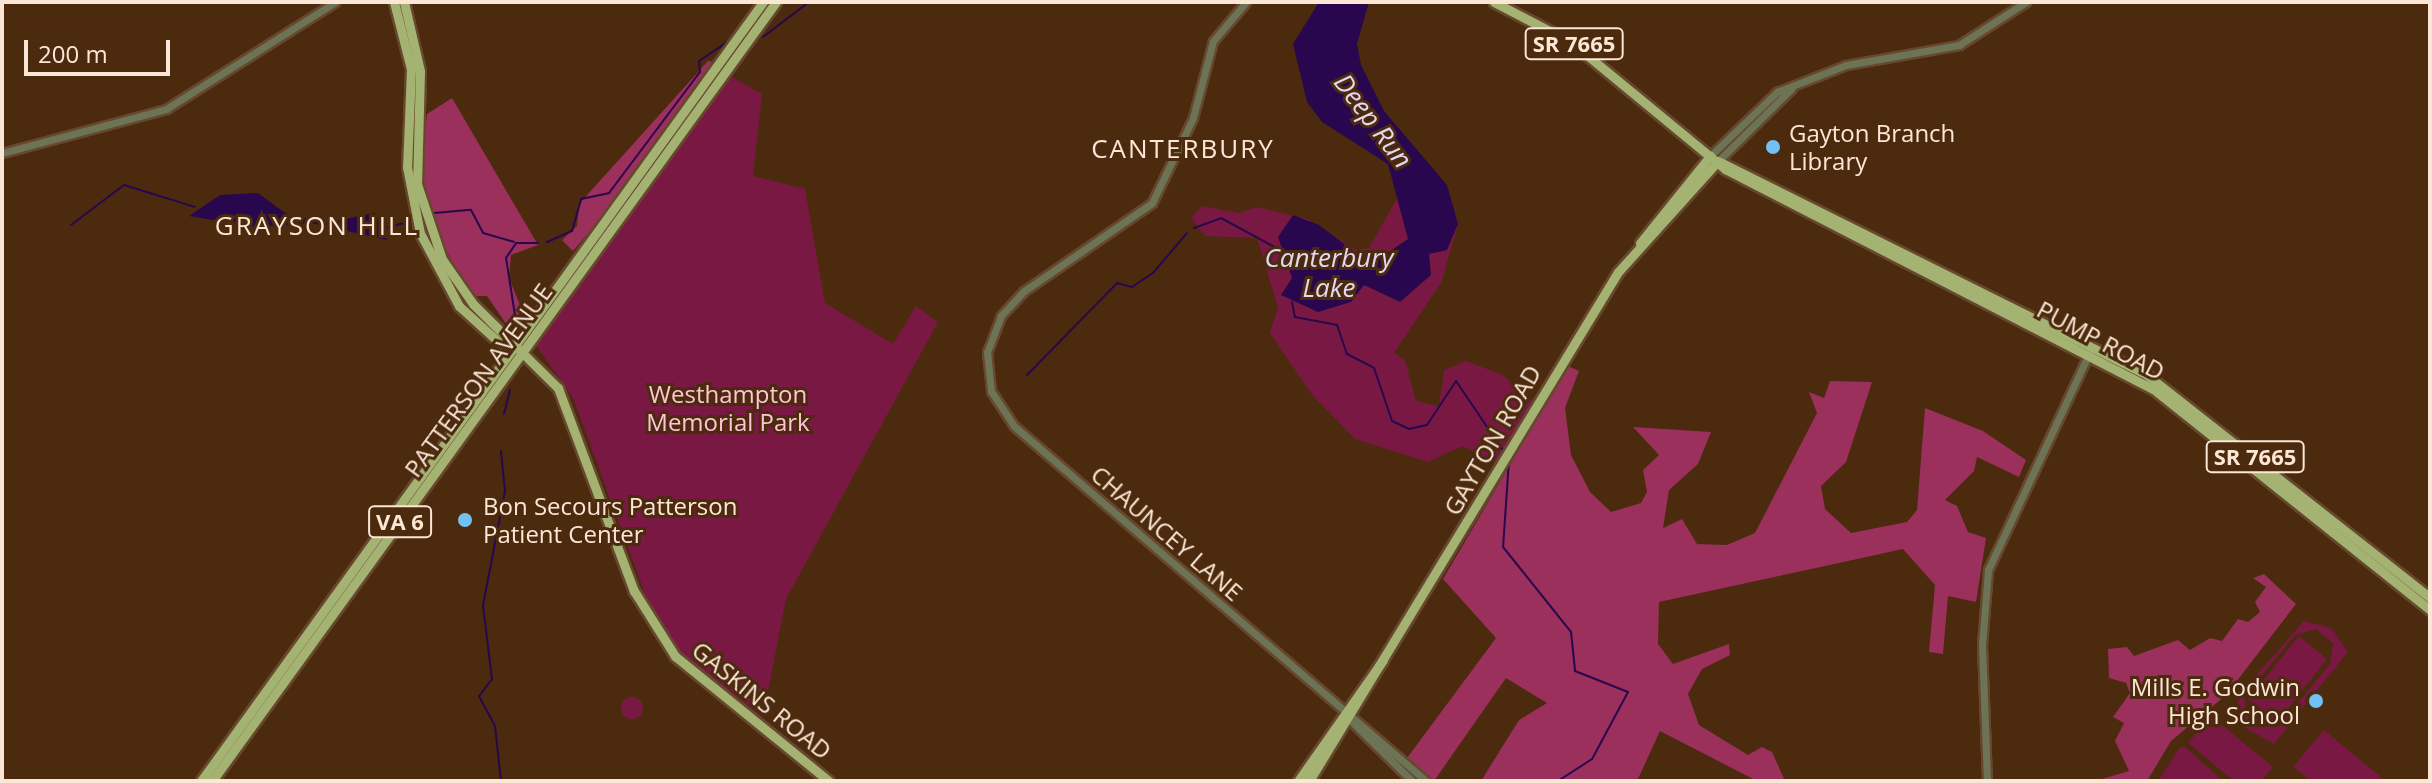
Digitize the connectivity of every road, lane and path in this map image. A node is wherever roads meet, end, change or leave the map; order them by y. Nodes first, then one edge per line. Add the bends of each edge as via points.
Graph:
1 (335, 2) edge
2 (394, 2) edge
3 (404, 2) edge
4 (763, 2) edge
5 (776, 2) edge
6 (1246, 2) edge
7 (1494, 2) edge
8 (2026, 2) edge
9 (2, 153) edge
10 (1714, 158) junction
11 (513, 345) junction
12 (2091, 350) junction
13 (523, 352) junction
14 (2430, 598) edge
15 (2430, 610) edge
16 (1344, 715) junction
17 (201, 781) edge
18 (212, 781) edge
19 (829, 781) edge
20 (1298, 781) edge
21 (1309, 781) edge
22 (1412, 781) edge
23 (1426, 781) edge
24 (1987, 781) edge

1 - 9 street via 166,109
2 - 11 main road via 411,69 407,167 420,233 459,306 503,346
3 - 11 main road via 419,59 415,162 426,224 461,289
4 - 11 main road, PATTERSON AVENUE / VA 6
5 - 13 main road, PATTERSON AVENUE / VA 6
6 - 16 street, CHAUNCEY LANE via 1213,41 1199,100 1157,197 1122,230 1017,297 993,330 987,372 994,400 1014,426
7 - 10 main road, PUMP ROAD / SR 7665 via 1571,42
8 - 10 street, GAYTON ROAD via 1959,45 1846,65 1791,89
10 - 12 main road, PUMP ROAD / SR 7665
10 - 16 main road, GAYTON ROAD via 1640,243 1557,367 1383,660
11 - 13 main road, GASKINS ROAD
11 - 17 main road, PATTERSON AVENUE / VA 6
12 - 14 main road, PUMP ROAD / SR 7665 via 2179,396
12 - 15 main road, PUMP ROAD / SR 7665 via 2177,405
12 - 24 street via 2001,529 1988,570 1982,622
13 - 18 main road, PATTERSON AVENUE / VA 6
13 - 19 main road, GASKINS ROAD via 545,369 566,402 634,591 675,656
16 - 20 main road, GAYTON ROAD
16 - 21 main road, GAYTON ROAD
16 - 22 street
16 - 23 street

